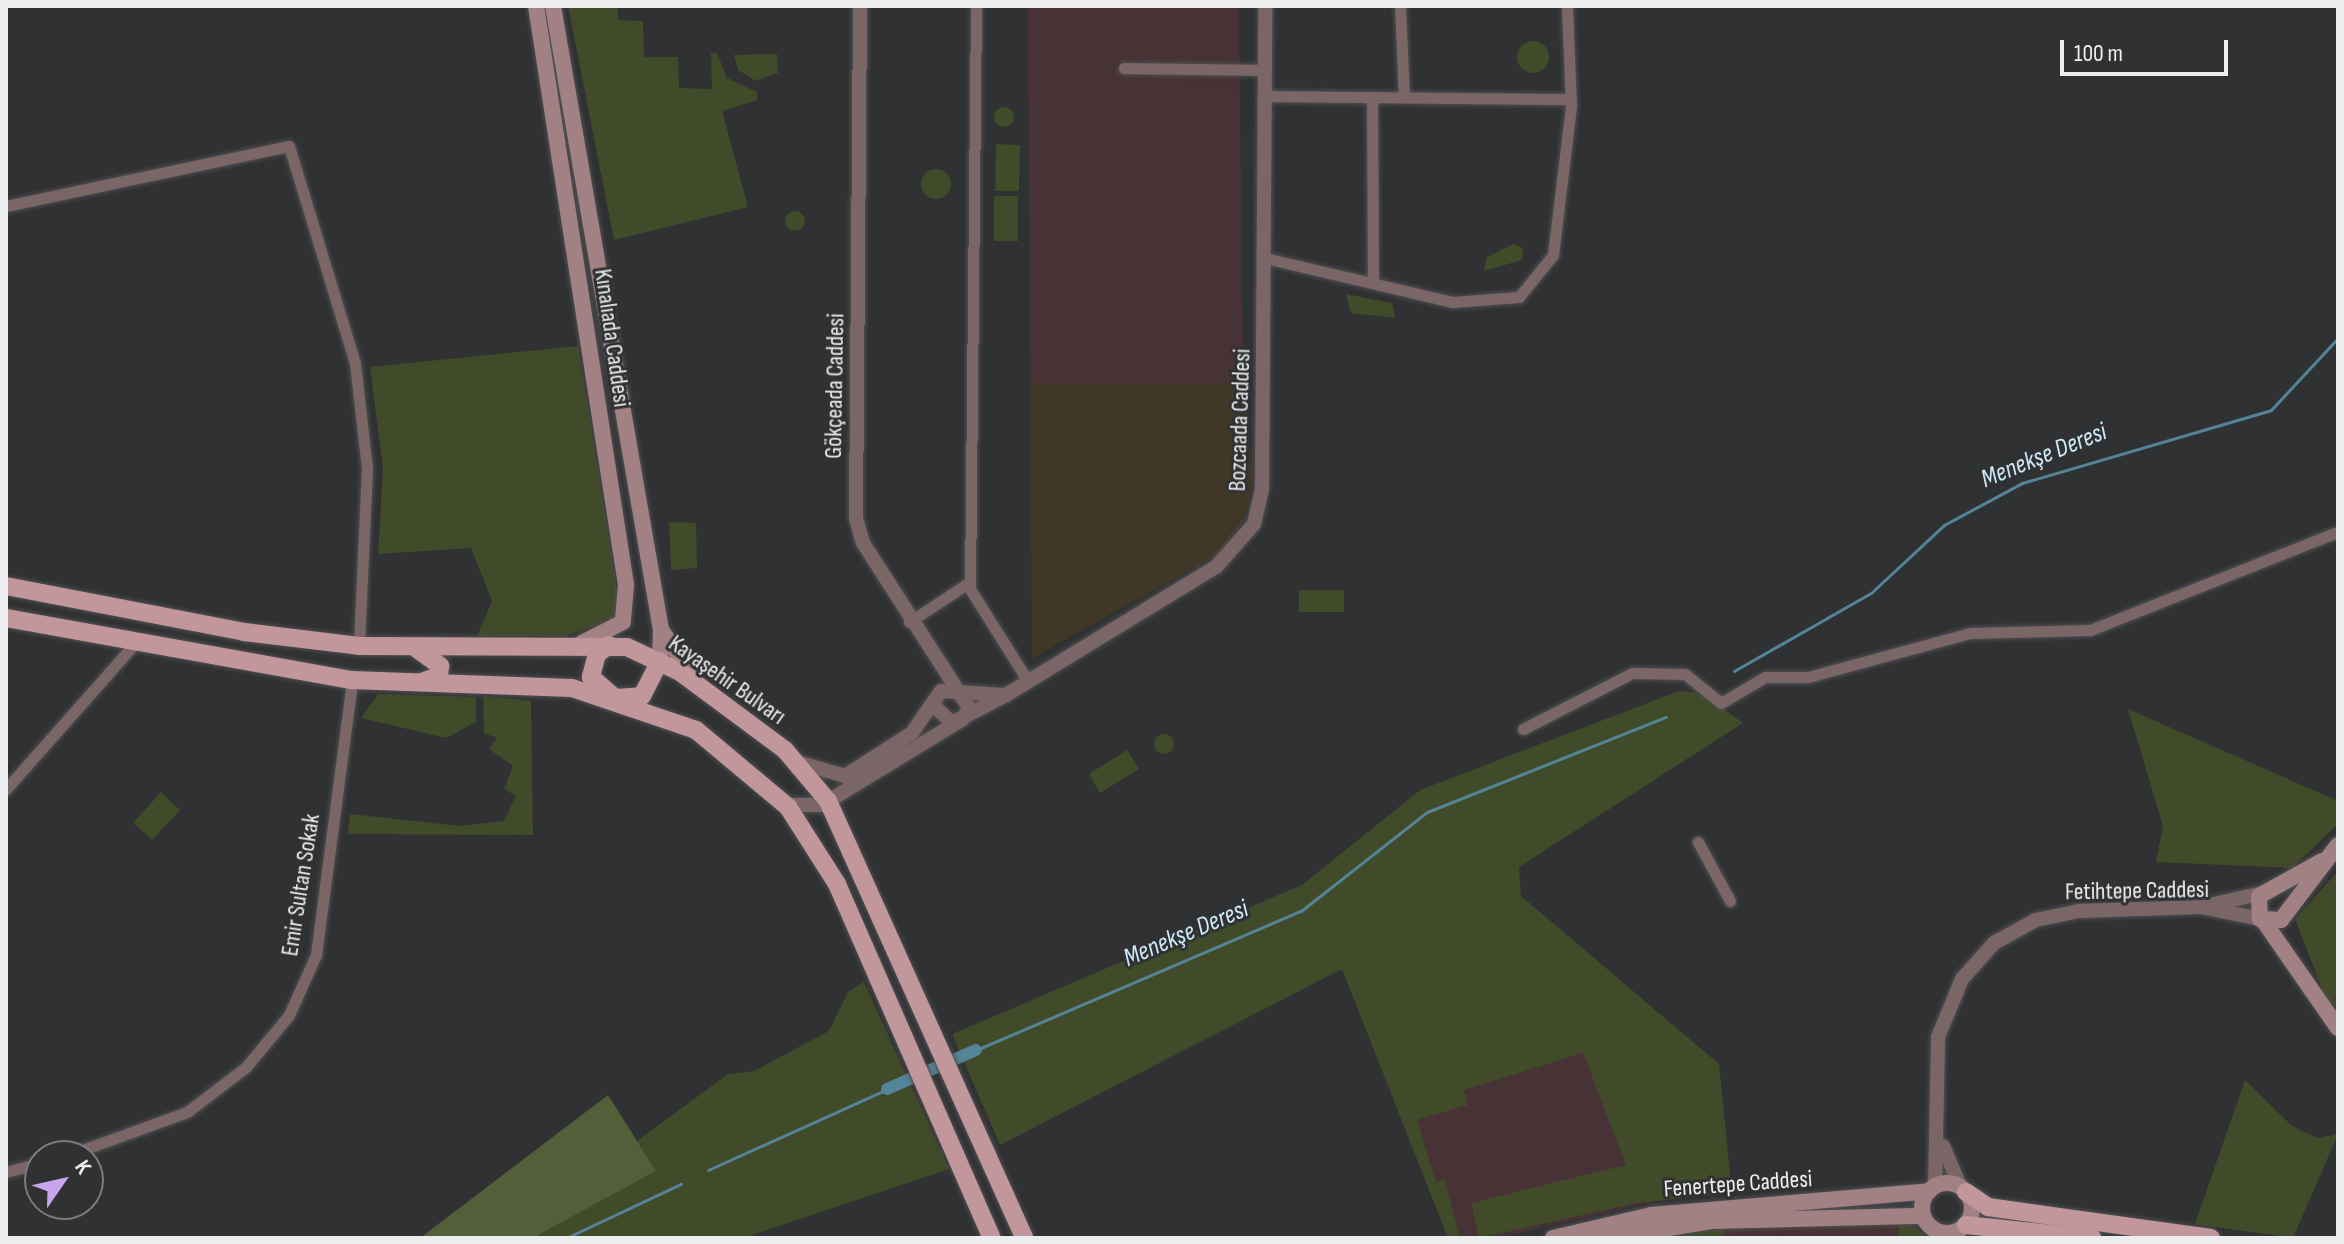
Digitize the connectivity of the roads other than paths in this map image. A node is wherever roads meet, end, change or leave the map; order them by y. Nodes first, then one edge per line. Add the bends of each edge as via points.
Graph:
1 (536, 6) edge
2 (553, 6) edge
3 (860, 6) edge
4 (976, 6) edge
5 (1265, 6) edge
6 (1400, 6) edge
7 (1567, 6) edge
8 (1124, 68) dead end
9 (1265, 70) junction
10 (1266, 96) junction
11 (1372, 97) junction
12 (1404, 97) junction
13 (1571, 99) junction
14 (6, 206) edge
15 (1265, 258) junction
16 (1373, 283) junction
17 (2338, 532) edge
18 (970, 582) junction
19 (6, 586) edge
20 (6, 618) edge
21 (623, 622) junction
22 (909, 622) junction
23 (661, 630) junction
24 (244, 632) junction
25 (135, 643) junction
26 (574, 645) junction
27 (609, 645) junction
28 (359, 646) junction
29 (413, 647) junction
30 (238, 661) junction
31 (660, 661) junction
32 (352, 680) junction
33 (1028, 681) junction
34 (411, 684) junction
35 (703, 688) junction
36 (957, 689) junction
37 (1006, 695) junction
38 (615, 698) junction
39 (934, 706) junction
40 (958, 722) junction
41 (1523, 729) dead end
42 (800, 763) junction
43 (847, 788) junction
44 (6, 789) edge
45 (828, 801) junction
46 (786, 805) junction
47 (842, 827) junction
48 (1698, 842) dead end
49 (2338, 845) edge
50 (2322, 861) junction
51 (2265, 892) junction
52 (1730, 901) dead end
53 (2201, 907) junction
54 (2286, 914) junction
55 (2262, 921) junction
56 (2293, 964) junction
57 (2338, 1028) edge
58 (1940, 1138) junction
59 (104, 1142) edge
60 (1932, 1188) junction
61 (1963, 1189) junction
62 (1932, 1228) edge
63 (1961, 1231) edge
64 (2098, 1234) edge
65 (992, 1238) edge
66 (1024, 1238) edge
67 (1553, 1238) edge
68 (1606, 1238) edge
69 (2211, 1238) edge

1 - 21 main road, Kınalıada Caddesi via 626,585
2 - 23 main road, Kınalıada Caddesi
3 - 22 street, Gökçeada Caddesi via 856,518 863,543
4 - 18 street
5 - 9 street, Bozcaada Caddesi
6 - 12 street
7 - 13 street
8 - 9 street
9 - 10 street, Bozcaada Caddesi
10 - 11 street
10 - 15 street, Bozcaada Caddesi
11 - 12 street
11 - 16 street
12 - 13 street
13 - 16 street via 1553,255 1542,278 1519,297 1493,303 1453,302
14 - 28 street via 289,146 355,363 367,468
15 - 16 street
15 - 33 street, Bozcaada Caddesi via 1262,490 1246,539 1216,567
17 - 41 street via 2090,630 1970,633 1808,677 1765,677 1721,703 1685,674 1632,673
18 - 22 street
18 - 33 street
19 - 24 main road, Kayaşehir Bulvarı
20 - 25 main road
21 - 26 main road via 596,641
21 - 27 main road
22 - 36 street, Gökçeada Caddesi
23 - 31 main road, Kınalıada Caddesi
23 - 35 main road
24 - 28 main road, Kayaşehir Bulvarı
24 - 30 main road via 228,642
25 - 30 main road
25 - 44 street
26 - 27 main road, Kayaşehir Bulvarı
26 - 29 main road, Kayaşehir Bulvarı
27 - 31 main road, Kayaşehir Bulvarı
27 - 38 main road via 591,677
28 - 29 main road, Kayaşehir Bulvarı
29 - 34 main road via 441,671
30 - 32 main road
31 - 35 main road, Kayaşehir Bulvarı
31 - 38 main road via 642,696
32 - 34 main road
32 - 59 street, Emir Sultan Sokak via 316,955 289,1015 246,1067 187,1112
33 - 37 street, Bozcaada Caddesi
34 - 38 main road via 544,686
35 - 42 main road, Kayaşehir Bulvarı
36 - 37 street
36 - 39 street via 941,691
36 - 40 street via 969,708
37 - 40 street, Bozcaada Caddesi
38 - 46 main road via 696,730
39 - 40 street via 941,720
39 - 42 street via 912,733 845,776
40 - 43 street, Bozcaada Caddesi
42 - 45 main road, Kayaşehir Bulvarı
43 - 45 street, Bozcaada Caddesi
43 - 47 street
45 - 46 street via 804,809
45 - 47 main road, Kayaşehir Bulvarı
46 - 65 main road via 857,929
47 - 66 main road, Kayaşehir Bulvarı
48 - 52 street
49 - 50 main road
50 - 51 main road
50 - 54 main road
51 - 53 street
51 - 54 main road via 2283,895
51 - 55 main road via 2254,905
53 - 55 street, Fetihtepe Caddesi
53 - 58 street, Fetihtepe Caddesi via 2058,914 1994,943 1962,979 1938,1037
54 - 55 main road
54 - 56 main road
55 - 56 main road
56 - 57 main road
58 - 60 street, Fetihtepe Caddesi
58 - 61 street, Fetihtepe Caddesi
60 - 61 main road, Fenertepe Caddesi
60 - 62 main road
60 - 67 main road, Fenertepe Caddesi via 1651,1215
61 - 63 main road via 1972,1205
61 - 64 main road via 1988,1207
62 - 63 main road, Fenertepe Caddesi
62 - 68 main road, Fenertepe Caddesi via 1712,1221
63 - 64 main road
64 - 69 main road

